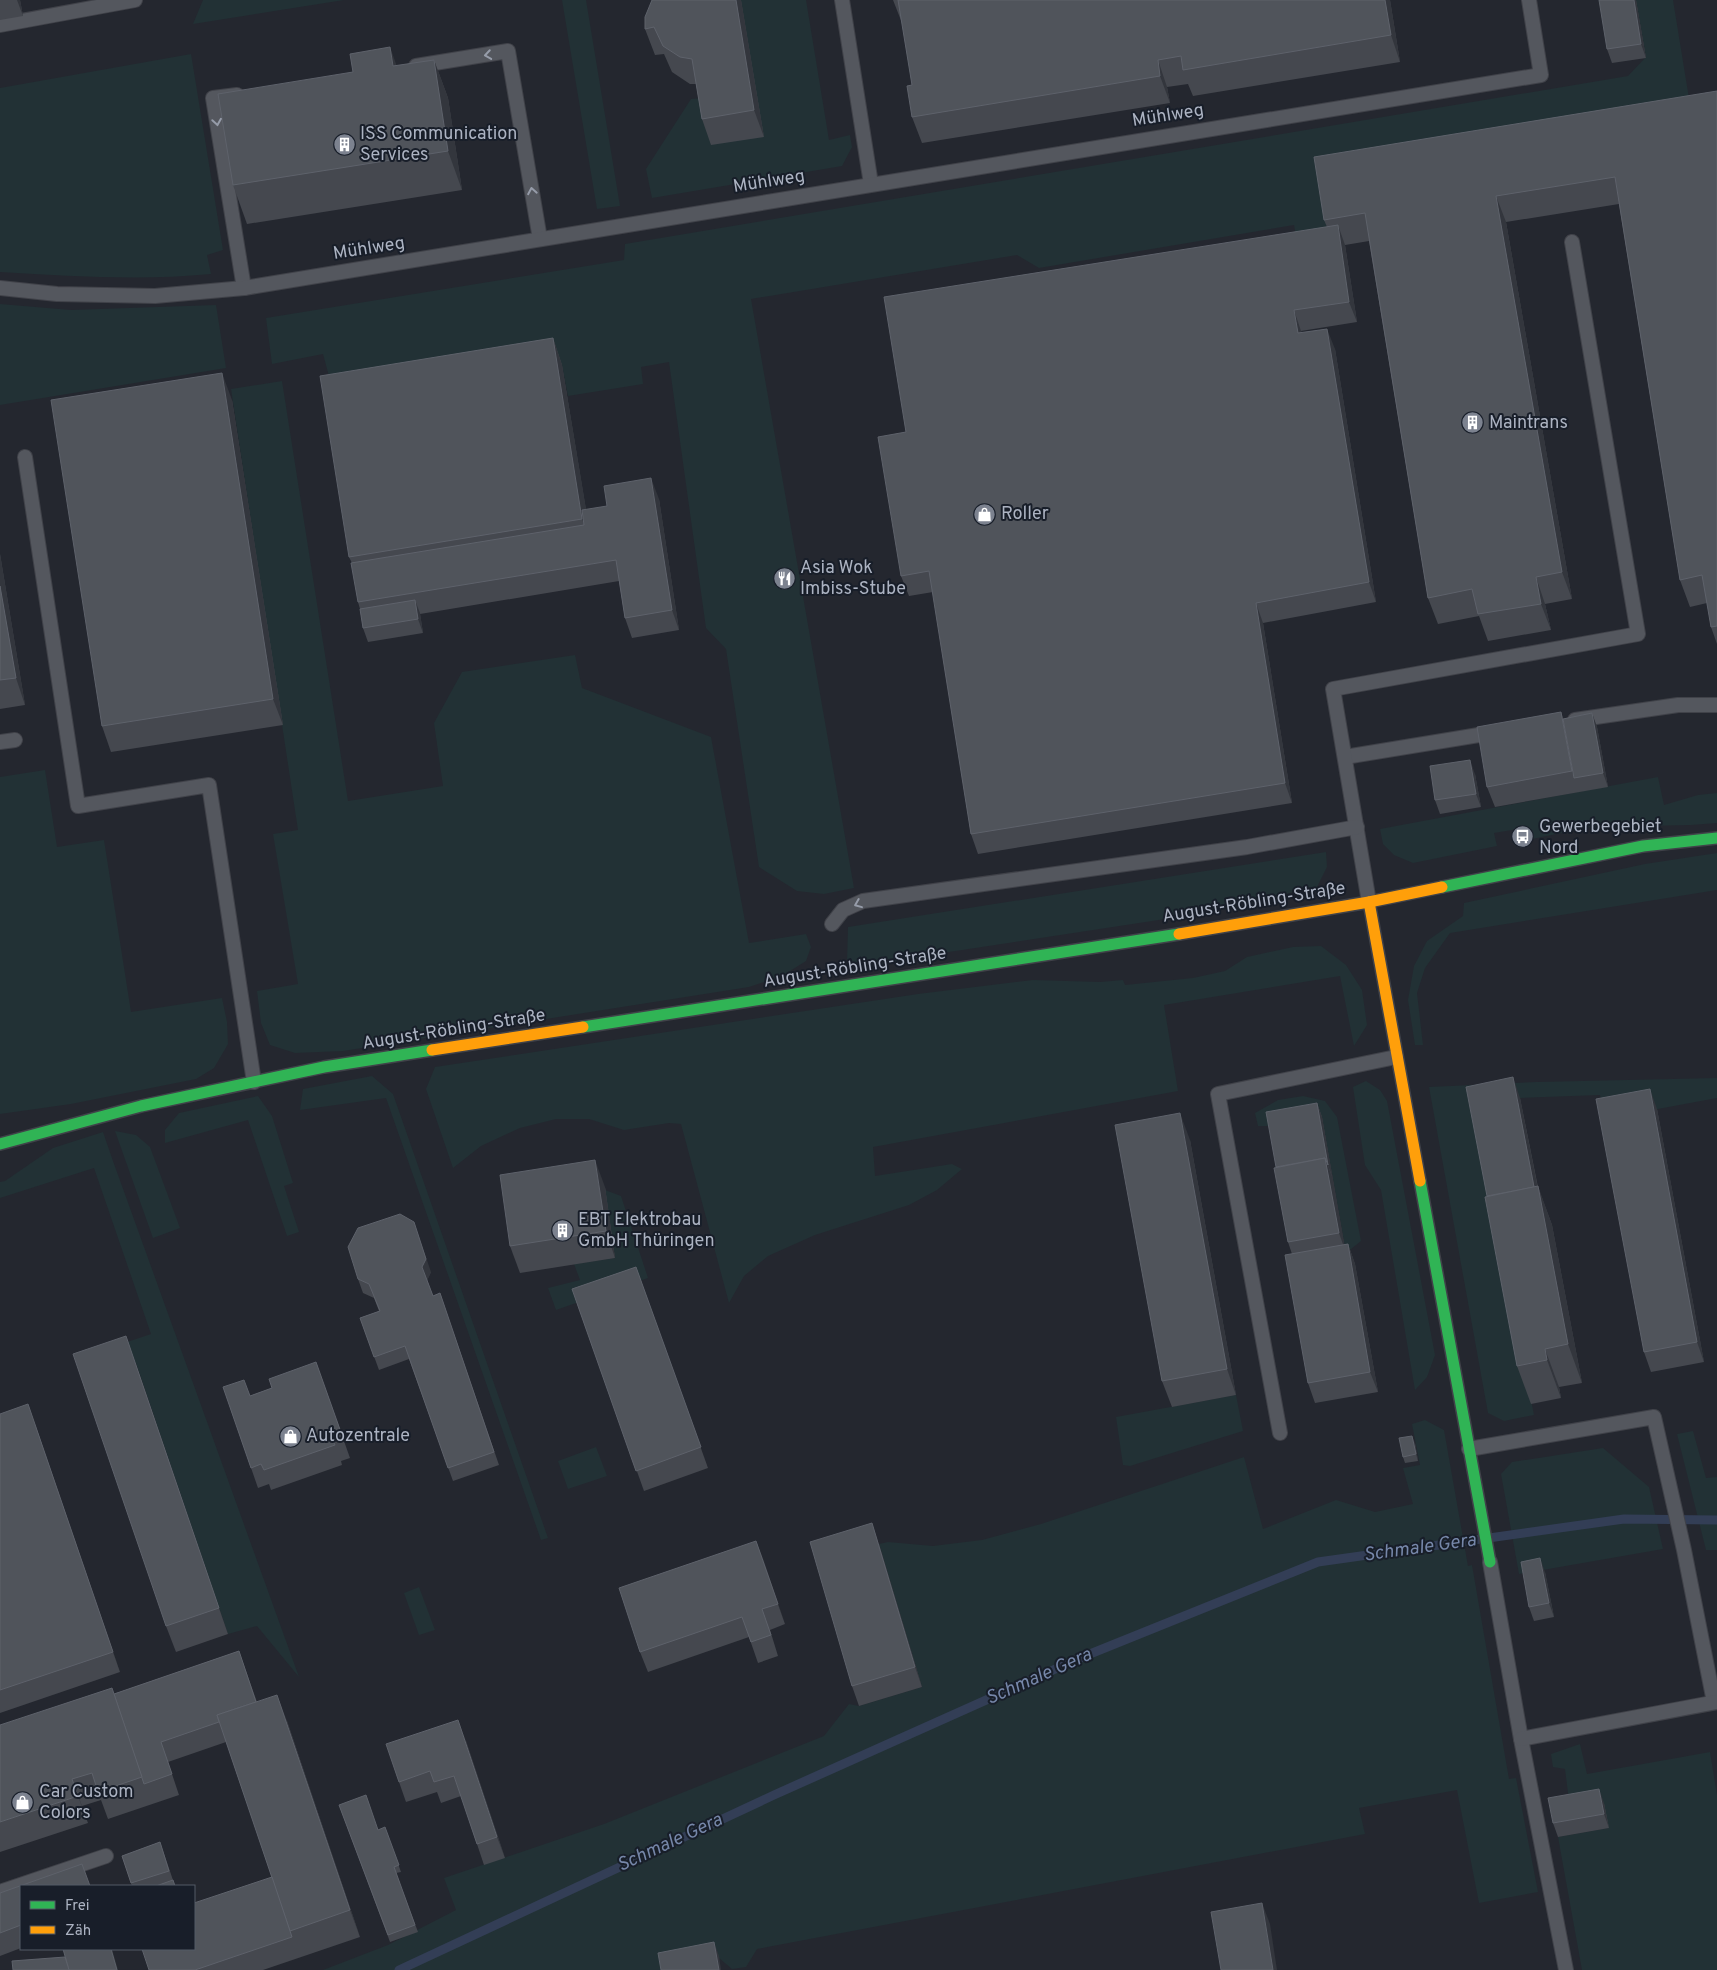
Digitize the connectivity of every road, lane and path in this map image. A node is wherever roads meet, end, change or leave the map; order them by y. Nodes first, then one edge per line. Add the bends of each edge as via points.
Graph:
1 (135, 0) edge
2 (842, 0) edge
3 (1529, 0) edge
4 (0, 25) edge
5 (400, 68) edge
6 (252, 92) edge
7 (871, 184) junction
8 (540, 239) junction
9 (1572, 242) dead end
10 (0, 288) edge
11 (244, 288) junction
12 (25, 457) dead end
13 (1717, 705) edge
14 (1560, 722) edge
15 (1510, 730) edge
16 (15, 740) dead end
17 (0, 742) edge
18 (1345, 757) junction
19 (1357, 827) junction
20 (1717, 838) edge
21 (1369, 902) junction
22 (832, 924) dead end
23 (1396, 1057) junction
24 (254, 1082) junction
25 (0, 1144) edge
26 (1280, 1433) dead end
27 (1469, 1449) junction
28 (1490, 1562) joint
29 (1716, 1702) edge
30 (1521, 1739) junction
31 (106, 1856) dead end
32 (20, 1885) edge
33 (21, 1885) edge
34 (0, 1892) edge
35 (1566, 1970) edge

1 - 4 lane
2 - 7 lane
3 - 7 lane, Mühlweg via 1541,74
8 -> 5 lane via 508,51
6 -> 11 lane via 213,98
7 - 8 lane, Mühlweg
8 - 11 lane, Mühlweg
9 - 18 lane via 1638,634 1333,688
10 - 11 lane, Mühlweg via 56,294 155,296
12 - 24 lane via 78,806 209,785
13 - 14 lane via 1678,705
15 - 18 lane
16 - 17 lane
18 - 19 lane
19 - 21 lane
19 -> 22 lane via 1247,847 862,901 843,910
20 - 21 street, August-Röbling-Straße via 1643,846
21 - 23 street
21 - 24 street, August-Röbling-Straße via 324,1068
23 - 26 lane via 1218,1094
23 - 27 street
24 - 25 street, August-Röbling-Straße via 141,1106
27 - 28 street
27 - 29 lane via 1654,1417
28 - 30 lane
29 - 30 lane
30 - 35 lane
31 - 33 lane
32 - 34 lane

